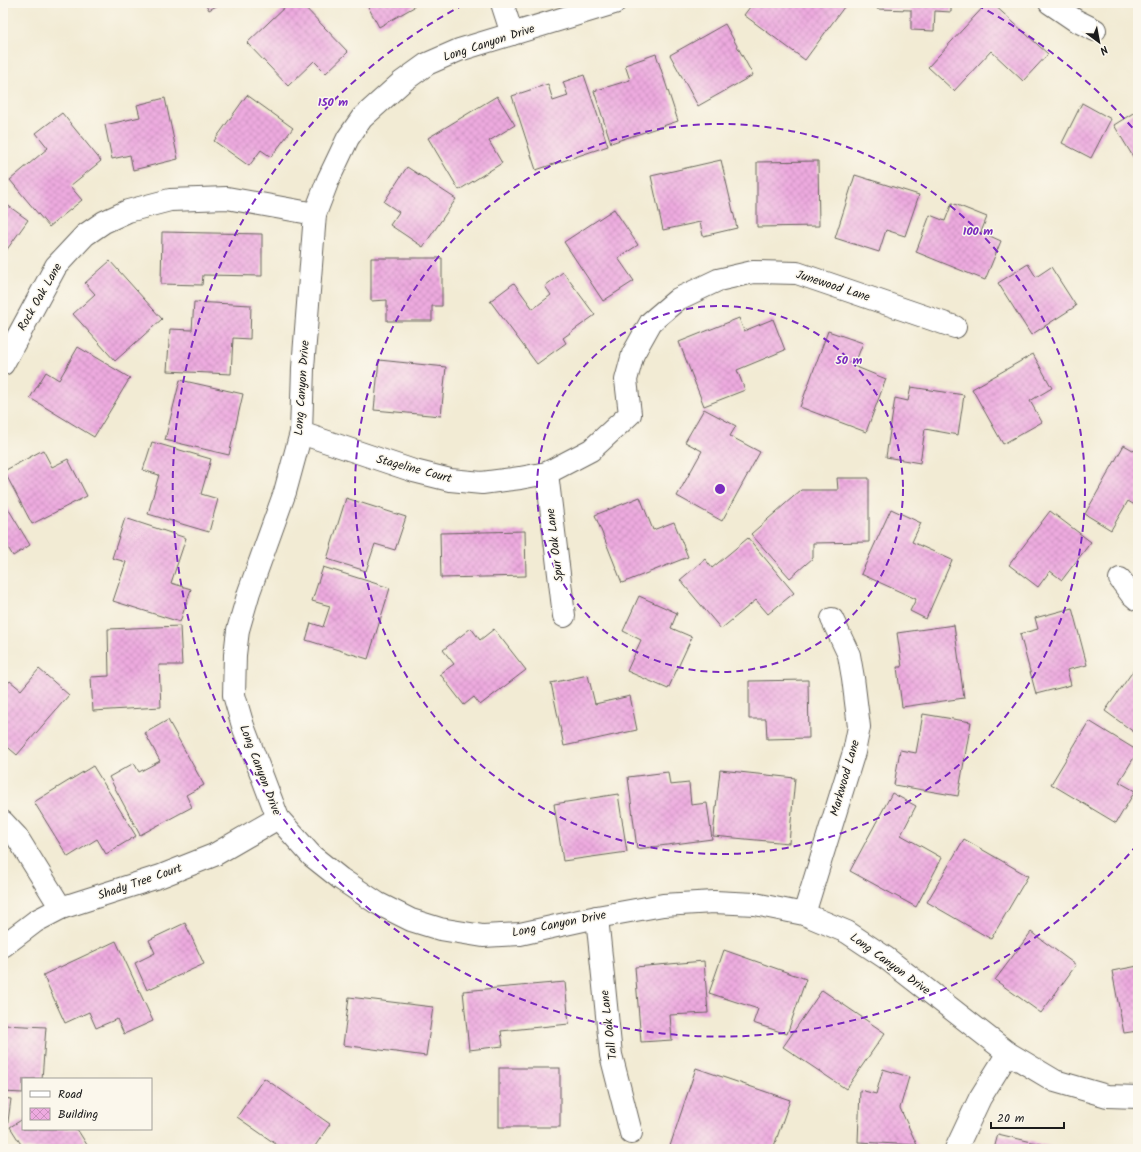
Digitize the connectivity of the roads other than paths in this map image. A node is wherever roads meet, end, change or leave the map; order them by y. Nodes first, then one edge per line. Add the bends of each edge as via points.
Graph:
1 (502, 3) edge
2 (614, 3) edge
3 (1050, 3) edge
4 (1095, 30) dead end
5 (512, 34) junction
6 (315, 214) junction
7 (955, 327) dead end
8 (3, 364) edge
9 (630, 414) joint
10 (301, 433) junction
11 (547, 473) junction
12 (1120, 579) dead end
13 (1138, 600) edge
14 (564, 616) dead end
15 (832, 619) dead end
16 (278, 818) junction
17 (3, 822) edge
18 (61, 908) junction
19 (804, 914) junction
20 (597, 916) junction
21 (3, 946) edge
22 (1008, 1053) junction
23 (1138, 1097) edge
24 (631, 1133) dead end
25 (956, 1149) edge

1 - 5 street
2 - 5 street, Long Canyon Drive
3 - 4 street
5 - 6 street, Long Canyon Drive via 459,50 427,64 380,101 362,118 348,138
6 - 8 street, Rock Oak Lane via 227,198 170,200 128,211 104,222 85,235 56,266
6 - 10 street, Long Canyon Drive via 303,368
7 - 9 street, Junewood Lane via 797,273 753,272 718,280 678,299 651,322 633,354 626,380
9 - 11 street, Stageline Court via 591,450
10 - 11 street, Stageline Court via 414,471 450,480 482,483
10 - 16 street, Long Canyon Drive via 285,492 249,592 238,630 235,655 234,695 253,757
11 - 14 street, Spur Oak Lane
12 - 13 street
15 - 19 street, Markwood Lane via 849,655 859,727 854,752
16 - 18 street, Shady Tree Court via 214,855 161,876
16 - 20 street, Long Canyon Drive via 312,856 341,879 377,903 410,920 440,929 483,936 520,934
17 - 18 street via 17,837
18 - 21 street, Shady Tree Court via 36,921
19 - 20 street, Long Canyon Drive via 755,904 714,902 663,905
19 - 22 street, Long Canyon Drive via 847,932 886,958
20 - 24 street, Tall Oak Lane via 610,1055
22 - 23 street, Long Canyon Drive via 1056,1081 1107,1096
22 - 25 street via 980,1098

